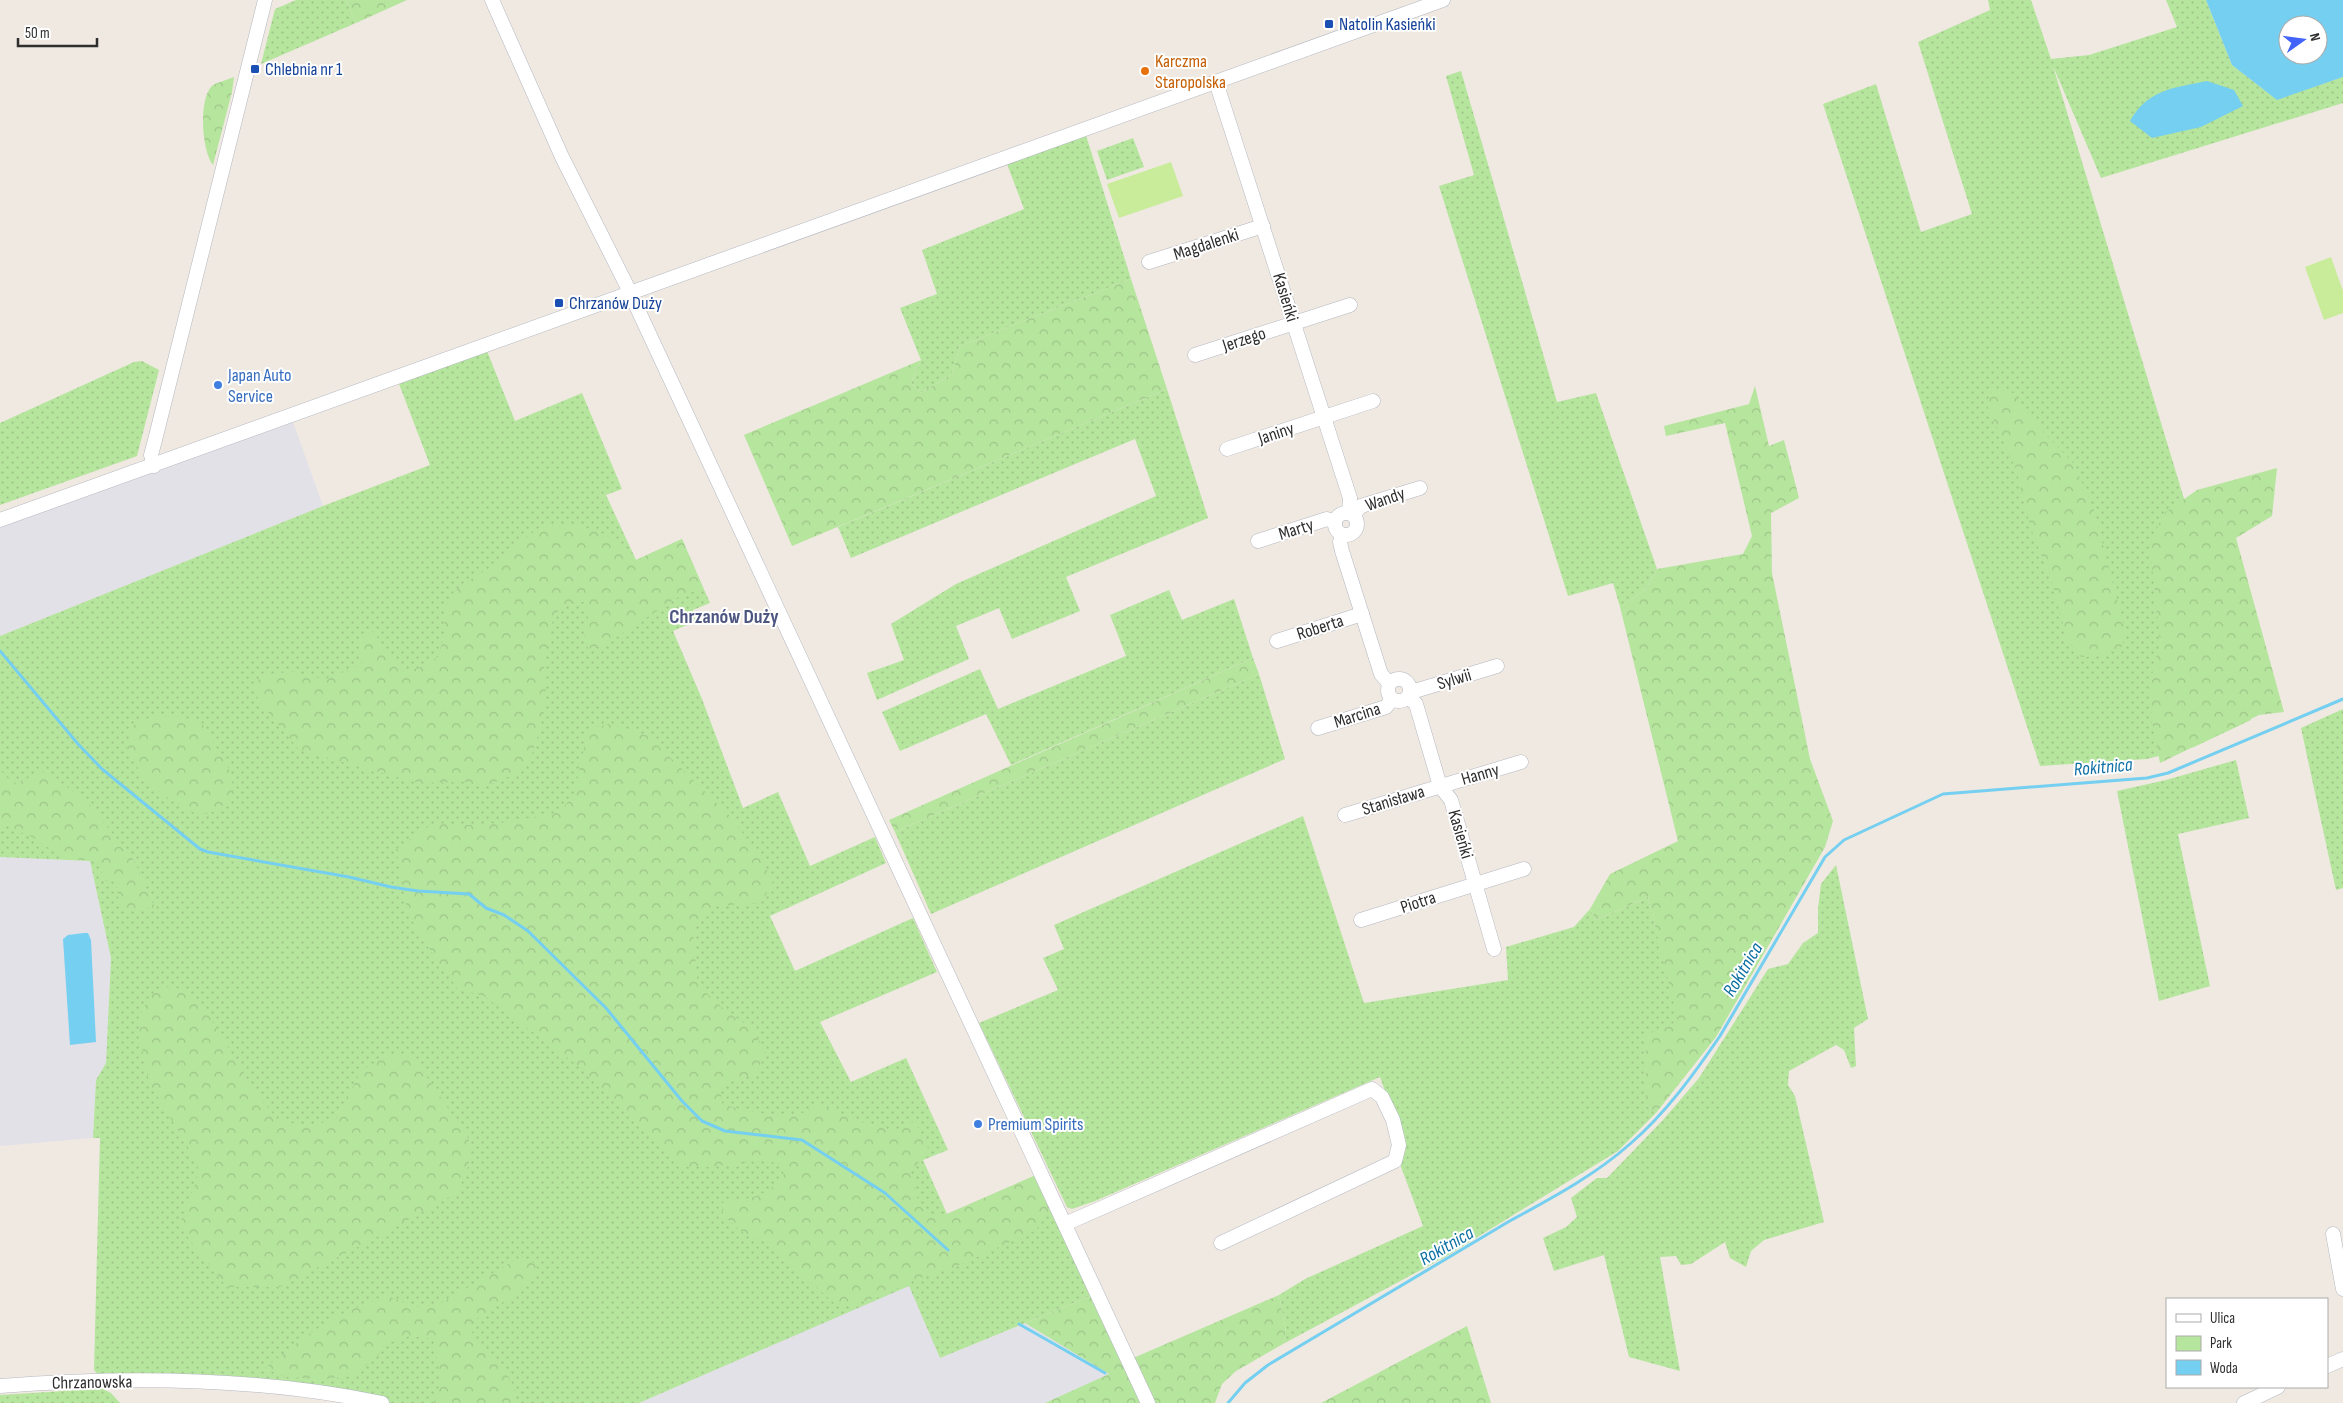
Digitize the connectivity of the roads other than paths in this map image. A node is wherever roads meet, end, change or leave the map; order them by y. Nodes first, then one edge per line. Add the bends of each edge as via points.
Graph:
1 (265, 0) edge
2 (492, 0) edge
3 (1443, 0) edge
4 (1216, 82) junction
5 (1263, 226) junction
6 (1150, 262) dead end
7 (630, 293) junction
8 (1350, 305) dead end
9 (1294, 322) junction
10 (1195, 355) dead end
11 (1373, 401) dead end
12 (1325, 417) junction
13 (1227, 449) dead end
14 (154, 466) junction
15 (1420, 488) dead end
16 (1351, 514) junction
17 (0, 520) edge
18 (1335, 522) junction
19 (1342, 535) junction
20 (1258, 540) dead end
21 (1362, 614) junction
22 (1277, 641) dead end
23 (1497, 666) dead end
24 (1390, 683) junction
25 (1409, 693) junction
26 (1392, 699) junction
27 (1318, 728) dead end
28 (1521, 762) dead end
29 (1440, 786) junction
30 (1345, 815) dead end
31 (1524, 869) dead end
32 (1475, 884) junction
33 (1361, 920) dead end
34 (1494, 949) dead end
35 (1065, 1224) junction
36 (2333, 1234) dead end
37 (1221, 1243) dead end
38 (2343, 1289) edge
39 (2343, 1359) edge
40 (2328, 1366) edge
41 (0, 1386) edge
42 (2276, 1388) edge
43 (382, 1403) edge
44 (1148, 1403) edge
45 (2244, 1403) edge

1 - 14 street via 153,447 151,457
2 - 7 street via 562,157
3 - 4 street
4 - 5 street, Kasieńki
4 - 7 street
5 - 6 street, Magdalenki
5 - 9 street, Kasieńki
7 - 14 street
7 - 35 street
8 - 9 street, Jerzego
9 - 10 street, Jerzego
9 - 12 street, Kasieńki
11 - 12 street, Janiny
12 - 13 street, Janiny
12 - 16 street, Kasieńki via 1350,498
14 - 17 street
15 - 16 street, Wandy via 1360,506
16 - 18 street via 1340,514
16 - 19 street via 1358,524 1356,531
18 - 19 street
18 - 20 street, Marty via 1327,519
19 - 21 street via 1342,551
21 - 22 street, Roberta
21 - 24 street via 1381,674
23 - 25 street, Sylwii
24 - 25 street via 1393,679 1406,680
24 - 26 street via 1388,693
25 - 26 street via 1400,701
25 - 29 street, Kasieńki via 1416,704
26 - 27 street, Marcina via 1386,707
28 - 29 street, Hanny
29 - 30 street, Stanisława
29 - 32 street, Kasieńki via 1451,800
31 - 32 street, Piotra
32 - 33 street, Piotra
32 - 34 street, Kasieńki
35 - 37 street via 1372,1089 1382,1097 1393,1120 1399,1145 1395,1161
35 - 44 street
36 - 38 street
39 - 40 street
41 - 43 street, Chrzanowska via 104,1381 278,1386
42 - 45 street

